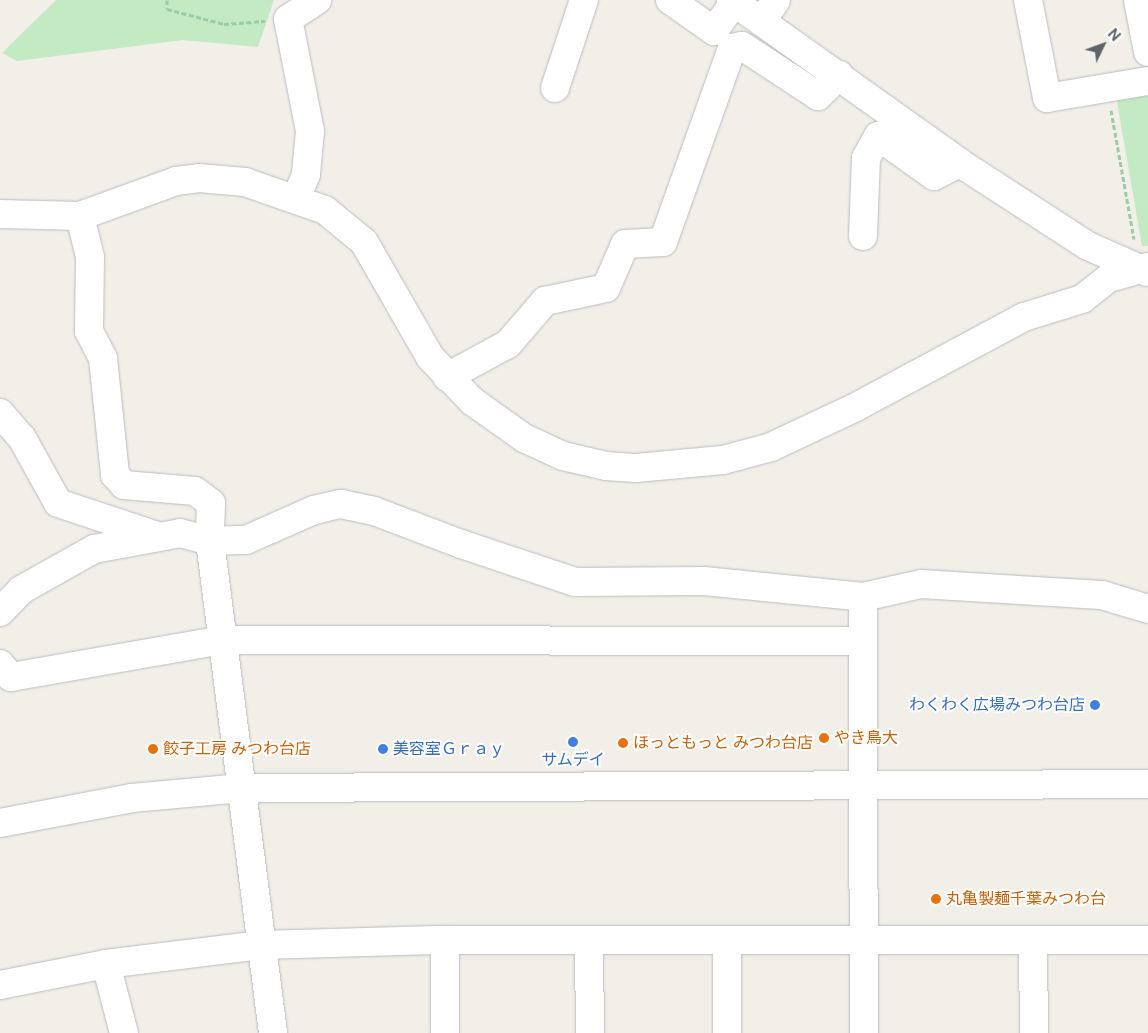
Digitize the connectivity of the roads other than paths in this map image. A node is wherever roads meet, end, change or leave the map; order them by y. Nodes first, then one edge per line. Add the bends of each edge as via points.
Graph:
1 (317, 0) edge
2 (584, 0) edge
3 (670, 0) edge
4 (1028, 0) edge
5 (1138, 0) edge
6 (732, 1) edge
7 (769, 10) edge
8 (1148, 52) edge
9 (839, 75) junction
10 (1148, 81) edge
11 (555, 88) dead end
12 (960, 164) junction
13 (296, 199) junction
14 (0, 214) edge
15 (80, 216) junction
16 (863, 236) dead end
17 (1141, 269) edge
18 (447, 377) junction
19 (0, 413) edge
20 (158, 536) junction
21 (210, 542) junction
22 (863, 597) junction
23 (1148, 609) edge
24 (0, 612) edge
25 (223, 640) junction
26 (863, 641) junction
27 (0, 664) edge
28 (864, 784) junction
29 (1148, 784) edge
30 (242, 788) junction
31 (0, 823) edge
32 (445, 940) junction
33 (1148, 940) edge
34 (863, 941) junction
35 (589, 942) junction
36 (727, 942) junction
37 (1033, 942) junction
38 (261, 945) junction
39 (106, 964) junction
40 (0, 985) edge
41 (124, 1033) edge
42 (273, 1033) edge
43 (445, 1033) edge
44 (590, 1033) edge
45 (727, 1033) edge
46 (864, 1033) edge
47 (1034, 1033) edge

1 - 13 street via 288,19 310,131 306,174
2 - 11 street
3 - 6 street via 714,31
4 - 10 street via 1047,98
5 - 8 street
6 - 7 street
7 - 9 street
9 - 12 street
9 - 18 street via 818,96 742,46 732,48 663,242 625,244 606,288 545,301 508,344
12 - 16 street via 934,176 878,136 866,158
12 - 17 street via 1088,246
13 - 15 street via 245,182 199,178 176,181
13 - 18 street via 325,210 364,242 420,342
14 - 15 street
15 - 21 street via 90,257 89,331 103,358 115,475 124,486 195,492 211,503
17 - 18 street via 1109,278 1082,299 1024,317 812,429 771,446 723,460 636,468 606,466 563,456 503,425
19 - 20 street via 22,438 58,503
20 - 21 street via 180,533
20 - 24 street via 94,549 21,590
21 - 22 street via 246,540 314,510 341,504 374,511 575,582 704,581
21 - 25 street
22 - 23 street via 921,584 1102,595
22 - 26 street
25 - 26 street
25 - 27 street via 11,677
25 - 30 street
26 - 28 street
28 - 29 street
28 - 30 street
28 - 34 street
30 - 31 street via 132,798
30 - 38 street
32 - 35 street
32 - 38 street
32 - 43 street
33 - 37 street
34 - 36 street
34 - 37 street
34 - 46 street
35 - 36 street
35 - 44 street
36 - 45 street
37 - 47 street
38 - 39 street
38 - 42 street
39 - 40 street
39 - 41 street

